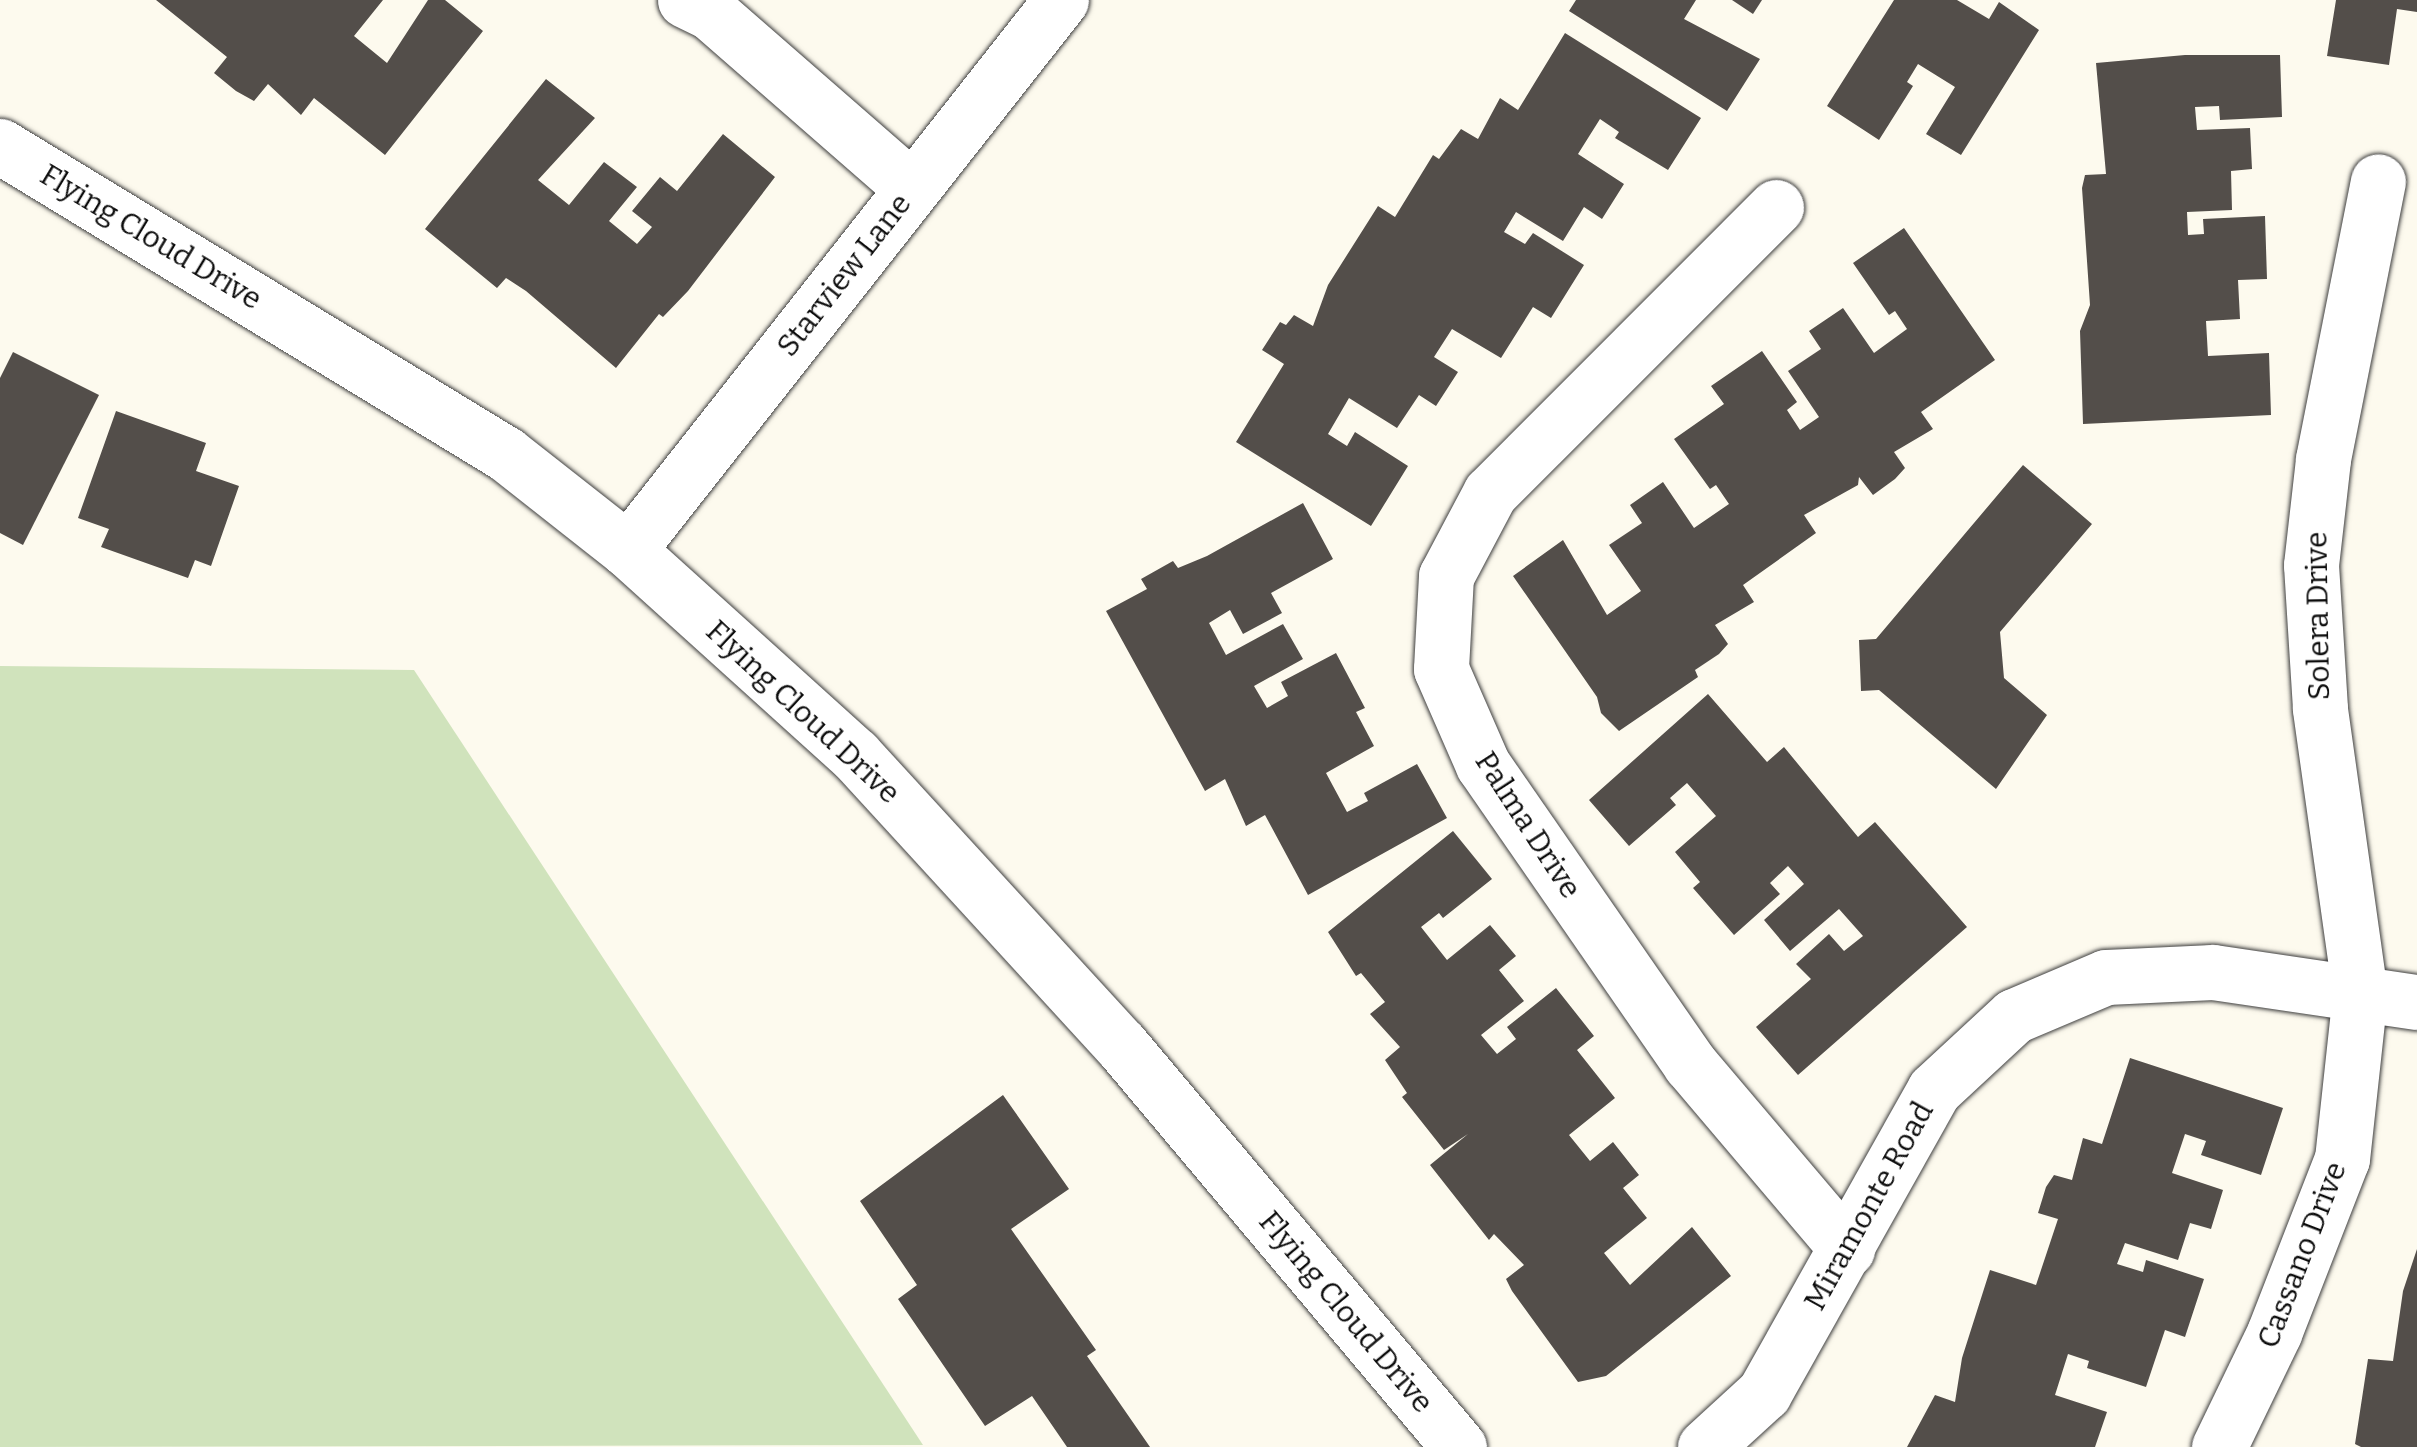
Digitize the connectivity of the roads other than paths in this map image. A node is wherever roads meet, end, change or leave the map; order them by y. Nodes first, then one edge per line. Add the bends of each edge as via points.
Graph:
1 (685, 0) edge
2 (1060, 0) edge
3 (0, 146) edge
4 (2378, 182) dead end
5 (912, 188) junction
6 (1776, 207) dead end
7 (628, 550) junction
8 (2360, 994) junction
9 (2417, 1002) edge
10 (1847, 1248) junction
11 (1459, 1447) edge
12 (1705, 1447) edge
13 (2218, 1447) edge

1 - 5 street via 710,12
2 - 5 street, Starview Lane
3 - 7 street, Flying Cloud Drive via 506,454
4 - 8 street, Solera Drive via 2322,459 2311,565 2320,708
5 - 7 street, Starview Lane
6 - 10 street, Palma Drive via 1490,493 1446,576 1441,669 1483,765 1690,1064
7 - 11 street, Flying Cloud Drive via 868,770 1121,1044
8 - 9 street, Miramonte Road
8 - 10 street, Miramonte Road via 2213,972 2106,977 2014,1016 1934,1090
8 - 13 street, Cassano Drive via 2342,1159 2274,1333
10 - 12 street, Miramonte Road via 1764,1393

